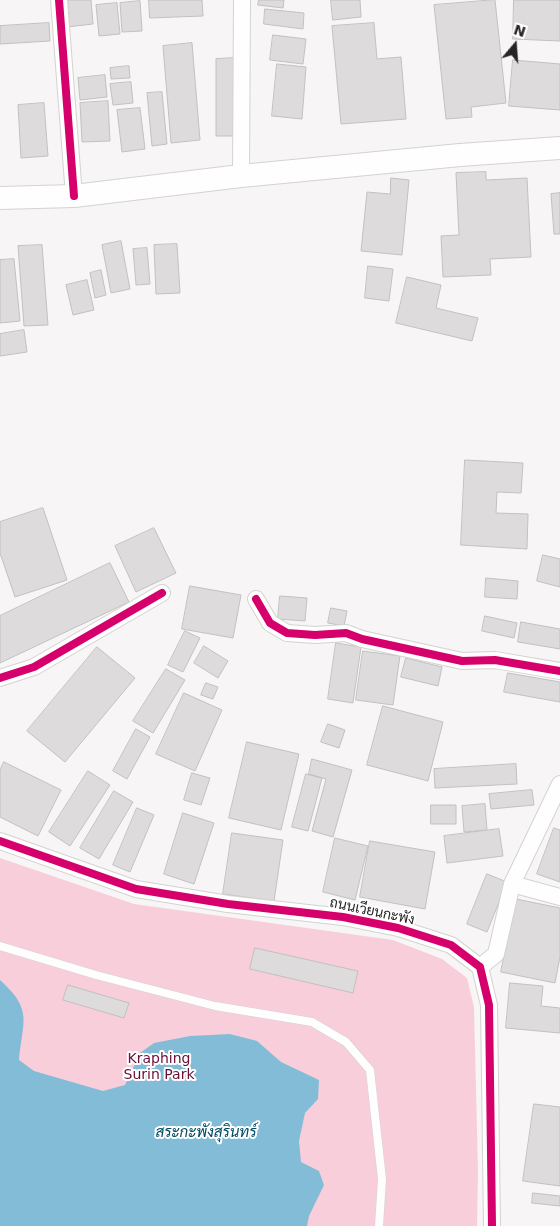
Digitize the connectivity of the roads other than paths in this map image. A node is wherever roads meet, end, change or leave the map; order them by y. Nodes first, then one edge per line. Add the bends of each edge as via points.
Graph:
1 (59, 0) edge
2 (242, 0) edge
3 (560, 148) edge
4 (241, 176) junction
5 (74, 196) junction
6 (0, 198) edge
7 (162, 593) dead end
8 (256, 599) dead end
9 (560, 670) edge
10 (0, 678) edge
11 (560, 784) edge
12 (0, 841) edge
13 (512, 884) junction
14 (560, 897) edge
15 (0, 946) edge
16 (480, 968) junction
17 (379, 1226) edge
18 (492, 1226) edge

1 - 5 street
2 - 4 street
3 - 4 main road
4 - 5 main road
5 - 6 main road
7 - 10 street via 34,667
8 - 9 street via 270,623 287,633 315,636 346,633 462,661 495,660
11 - 13 street
12 - 16 street, ถนนเวียนกะพัง via 136,889 342,917 398,928 451,945
13 - 14 street
13 - 16 street via 496,954
15 - 17 lane via 215,1006 312,1022 346,1042 370,1070 382,1178
16 - 18 street via 489,1005

